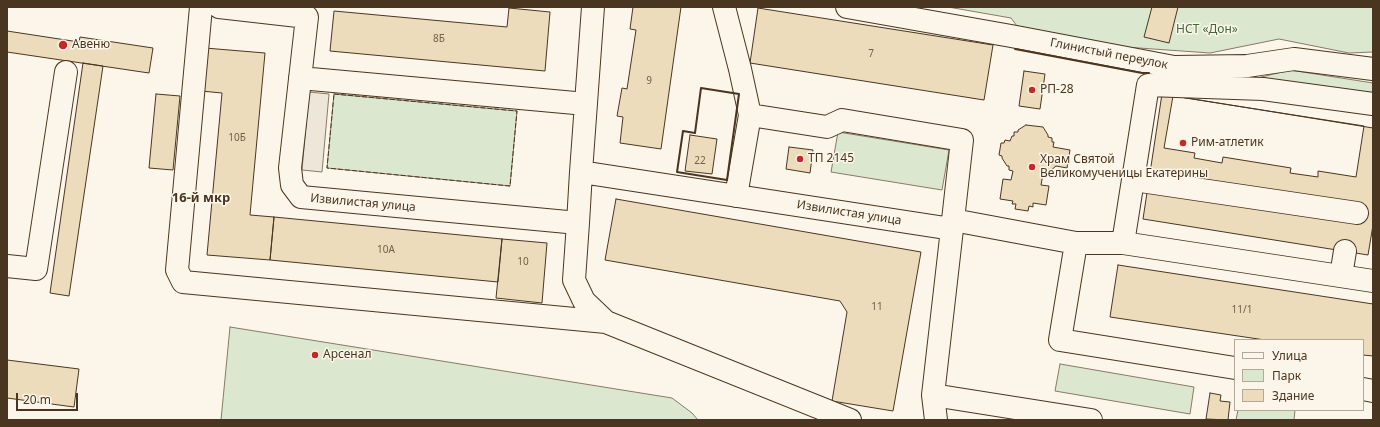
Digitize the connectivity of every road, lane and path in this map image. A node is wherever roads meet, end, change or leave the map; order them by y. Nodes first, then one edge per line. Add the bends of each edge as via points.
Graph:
1 (202, 7) edge
2 (219, 7) edge
3 (593, 7) edge
4 (724, 7) edge
5 (846, 7) edge
6 (309, 12) edge
7 (1373, 69) edge
8 (66, 72) dead end
9 (300, 78) junction
10 (586, 104) junction
11 (1373, 104) edge
12 (750, 115) junction
13 (581, 172) junction
14 (1134, 180) junction
15 (736, 196) junction
16 (1357, 213) dead end
17 (578, 223) junction
18 (953, 224) junction
19 (1076, 243) junction
20 (1123, 243) junction
21 (1345, 251) dead end
22 (7, 266) edge
23 (1341, 276) junction
24 (1373, 281) edge
25 (606, 322) junction
26 (1234, 368) edge
27 (933, 396) junction
28 (999, 413) edge
29 (850, 420) edge
30 (936, 420) edge
31 (1092, 420) edge

1 - 25 street via 177,270 183,282
2 - 6 street, Извилистая улица
3 - 10 street
4 - 12 street
5 - 7 street, Глинистый переулок via 1174,67 1247,66 1294,59
6 - 9 street, Извилистая улица
8 - 22 street via 36,269
9 - 10 street
9 - 17 street, Извилистая улица via 290,168 292,186 301,197
10 - 13 street
11 - 14 street via 1263,89 1148,85
12 - 15 street
12 - 18 street via 827,127 842,120 962,140
13 - 15 street, Извилистая улица
13 - 17 street
14 - 16 street
14 - 20 street
15 - 18 street, Извилистая улица
17 - 25 street via 574,280 584,301
18 - 19 street, Извилистая улица
18 - 27 street
19 - 20 street, Извилистая улица
19 - 26 street via 1060,340
20 - 23 street, Извилистая улица
21 - 23 street
23 - 24 street, Извилистая улица
25 - 29 street
27 - 28 street
27 - 30 street
28 - 31 street

